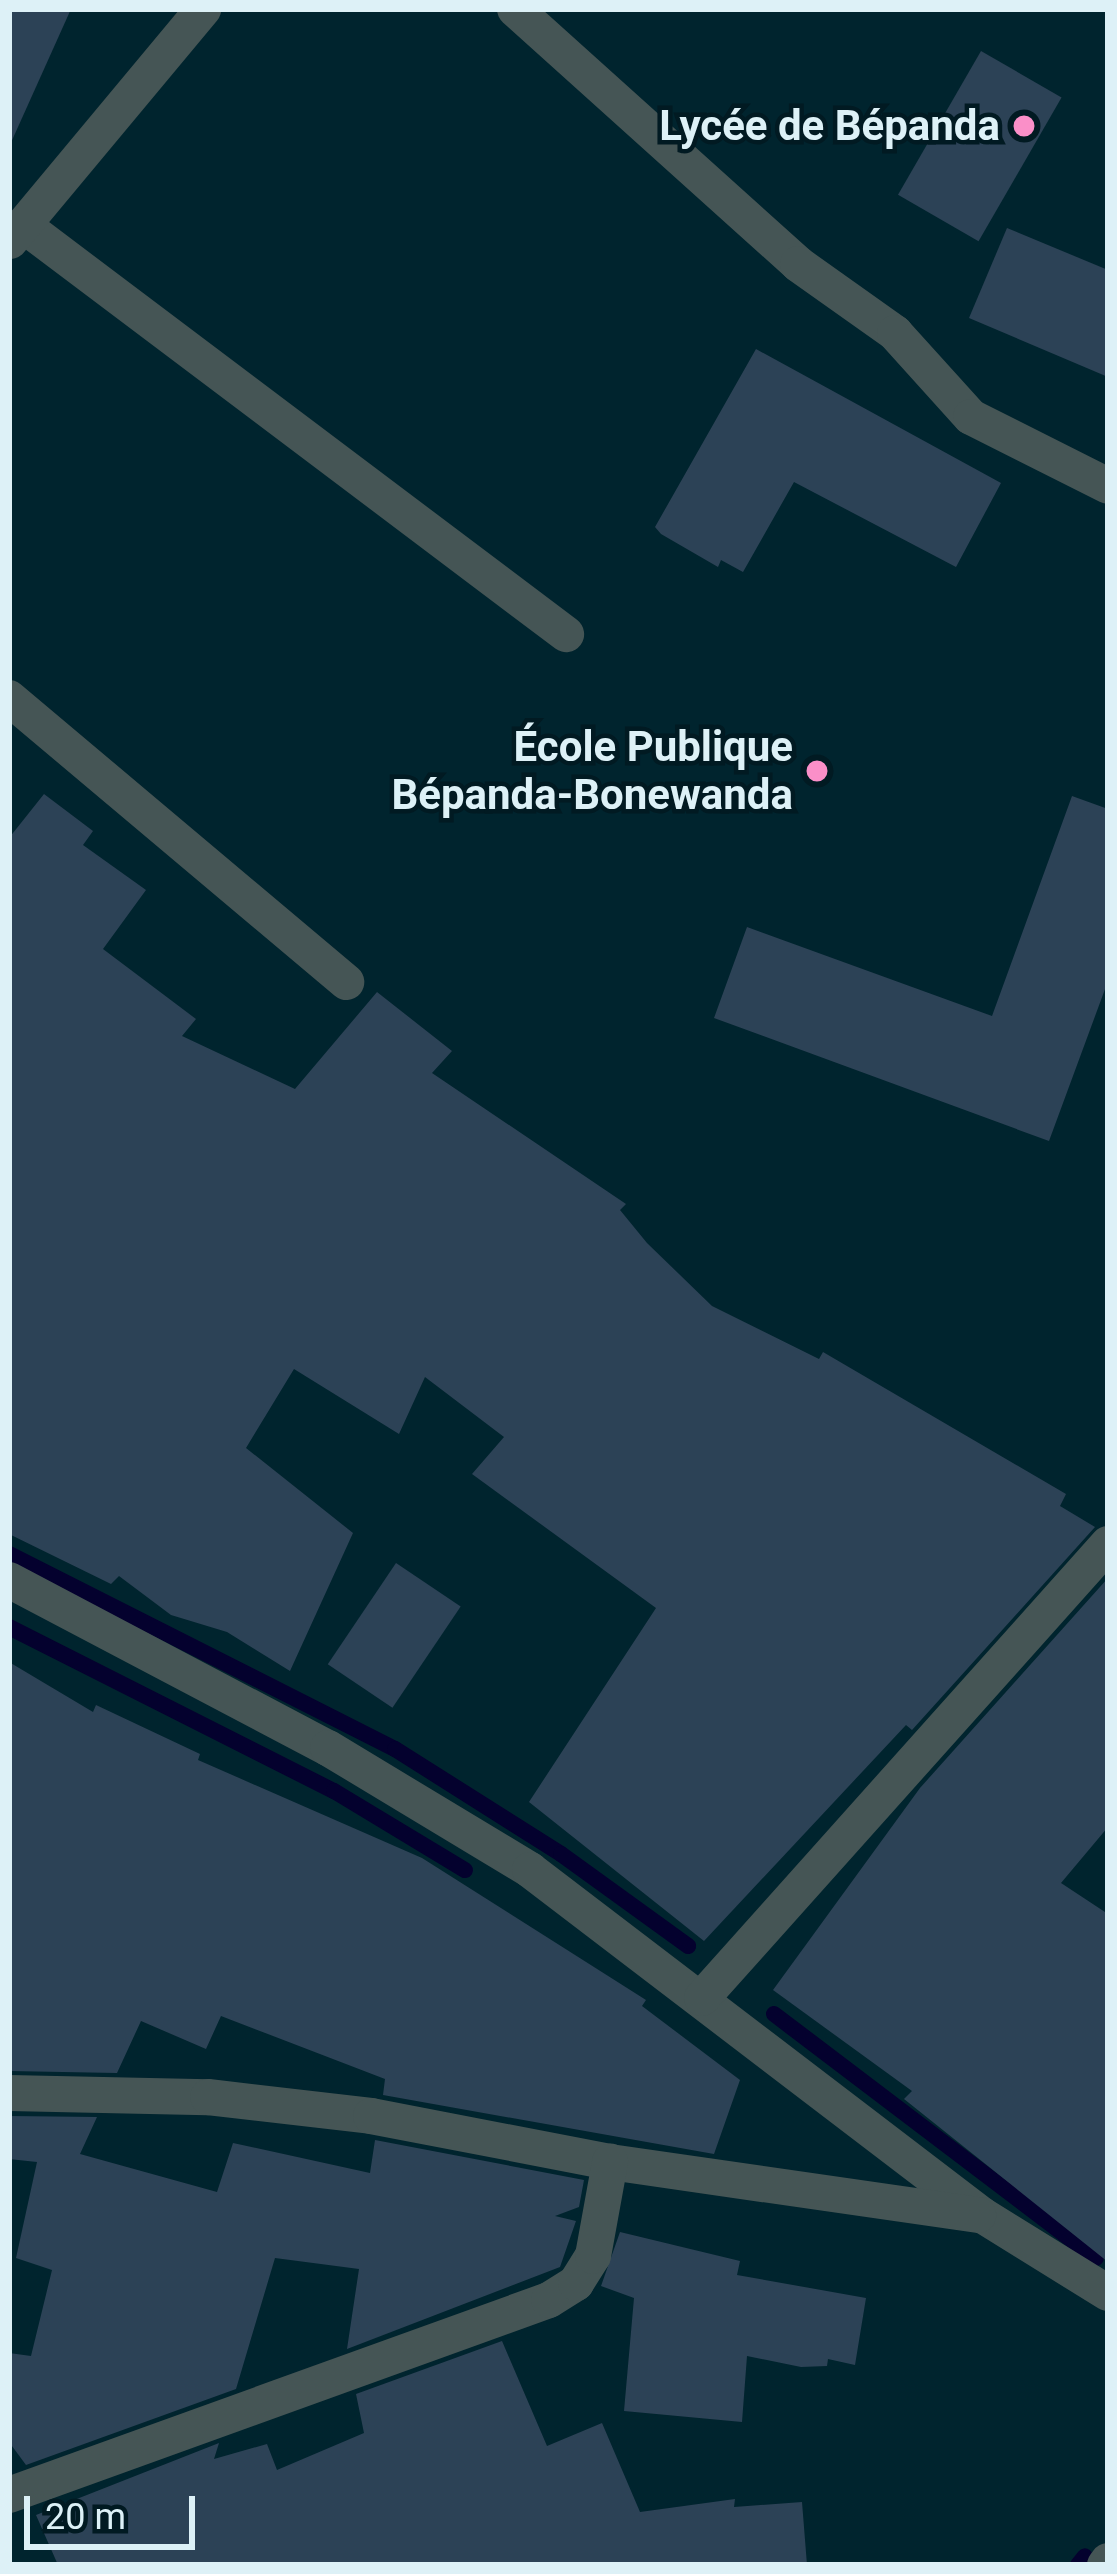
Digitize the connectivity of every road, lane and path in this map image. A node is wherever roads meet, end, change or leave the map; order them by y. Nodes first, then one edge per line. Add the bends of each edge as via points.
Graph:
1 (203, 9) edge
2 (514, 9) edge
3 (16, 233) edge
4 (1108, 486) edge
5 (566, 634) dead end
6 (9, 698) edge
7 (346, 982) dead end
8 (1108, 1544) edge
9 (9, 1580) edge
10 (702, 1998) junction
11 (9, 2093) edge
12 (610, 2162) junction
13 (982, 2215) junction
14 (1108, 2293) edge
15 (9, 2495) edge

1 - 3 street
2 - 4 street via 798,264 895,333 971,417
3 - 5 street
6 - 7 street
8 - 10 street
9 - 10 street via 328,1748 490,1846
10 - 13 street
11 - 12 street via 208,2097 370,2116
12 - 13 street
12 - 15 street via 593,2256 576,2283 549,2300
13 - 14 street

